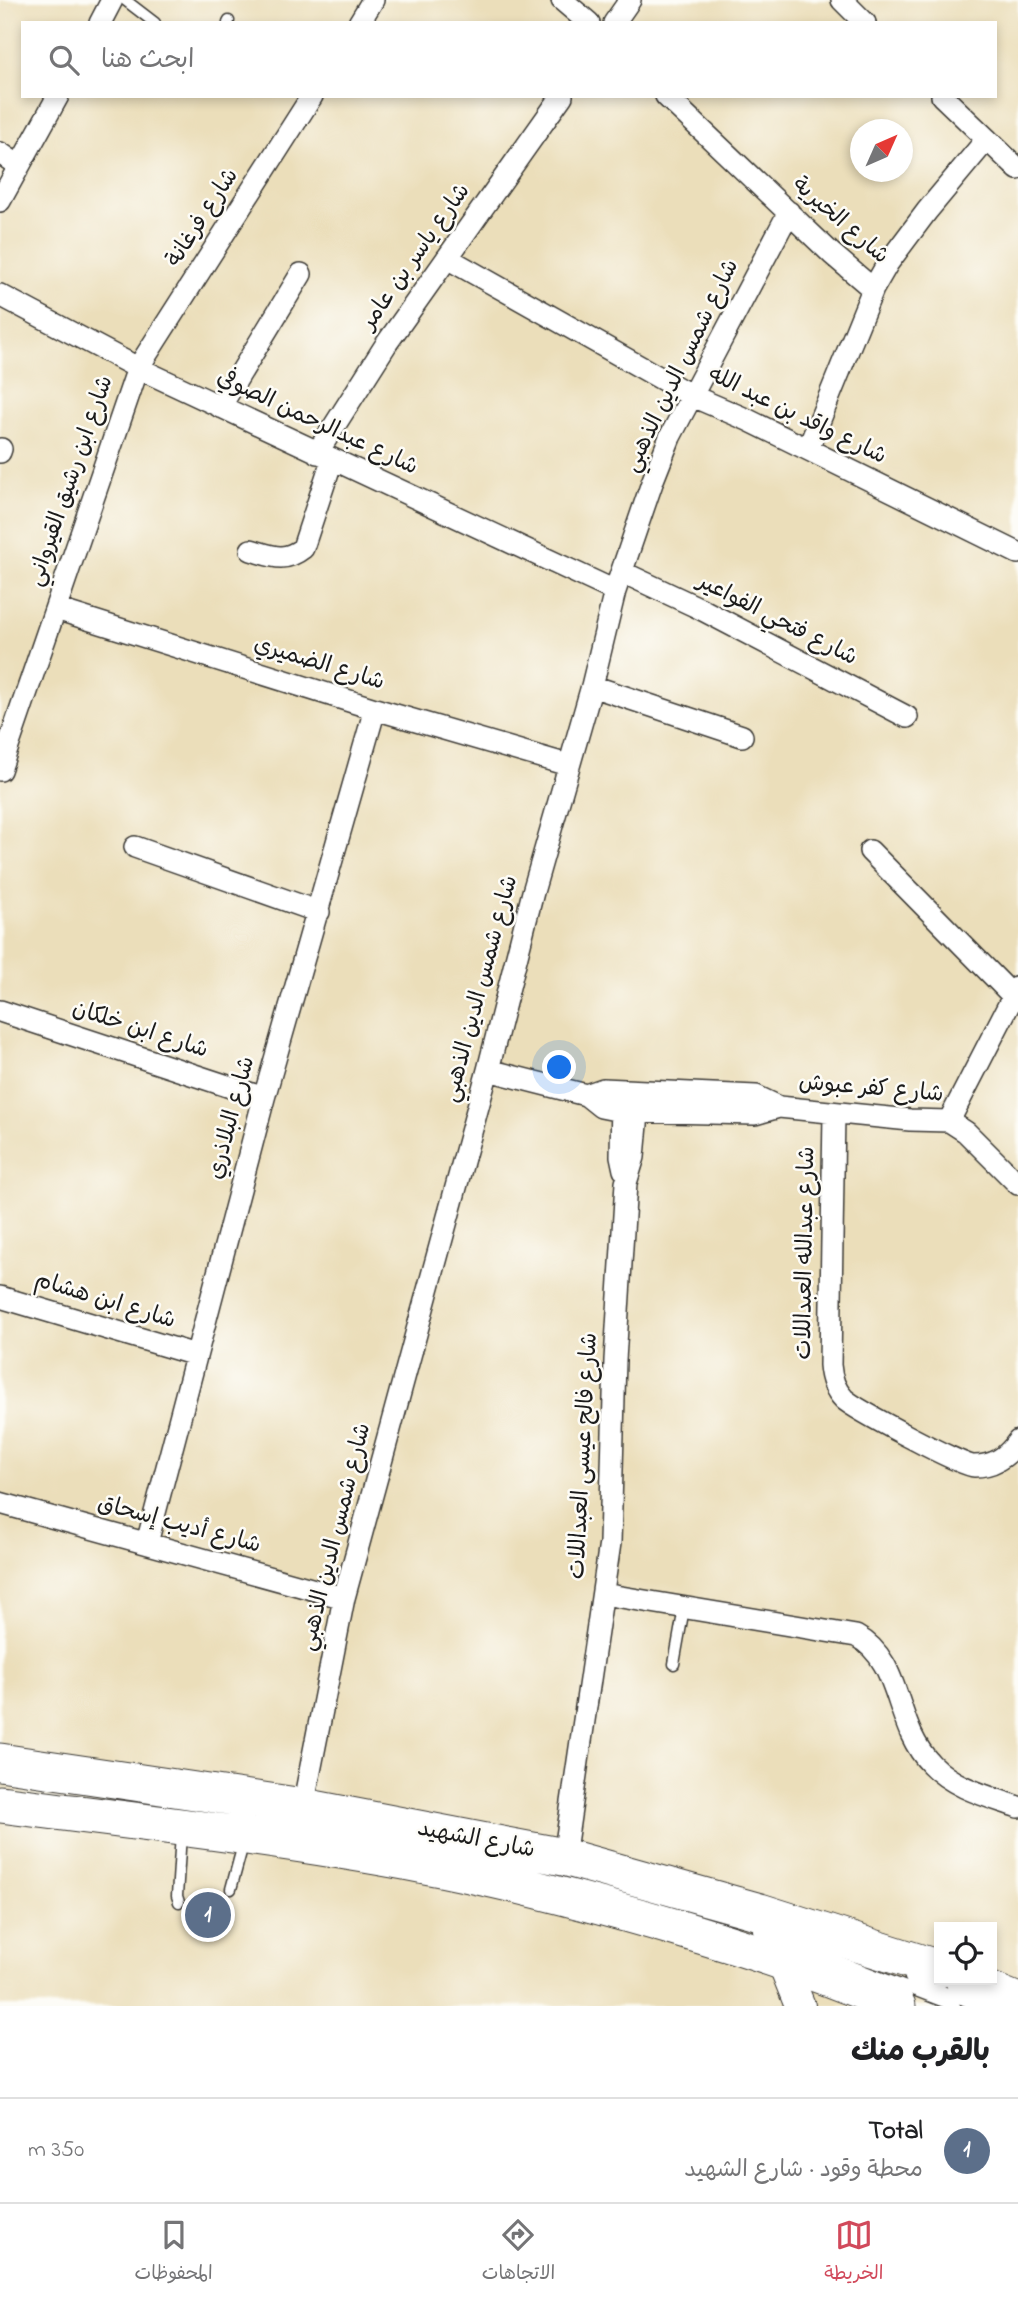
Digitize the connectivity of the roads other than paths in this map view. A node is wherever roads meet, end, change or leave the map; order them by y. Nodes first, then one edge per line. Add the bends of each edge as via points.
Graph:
1 (112, 0) edge
2 (125, 0) edge
3 (373, 0) edge
4 (562, 0) edge
5 (629, 0) edge
6 (842, 0) edge
7 (101, 21) edge
8 (152, 21) edge
9 (360, 21) edge
10 (587, 21) edge
11 (615, 21) edge
12 (863, 21) edge
13 (57, 98) edge
14 (311, 98) edge
15 (561, 98) edge
16 (668, 98) edge
17 (944, 98) edge
18 (987, 139) junction
19 (0, 153) edge
20 (19, 166) junction
21 (1018, 169) edge
22 (0, 201) edge
23 (789, 212) junction
24 (447, 258) junction
25 (301, 274) dead end
26 (873, 289) junction
27 (0, 295) edge
28 (138, 368) junction
29 (692, 396) junction
30 (220, 407) junction
31 (808, 449) junction
32 (325, 456) junction
33 (1016, 547) edge
34 (251, 550) dead end
35 (618, 581) junction
36 (56, 609) junction
37 (592, 686) junction
38 (375, 709) junction
39 (907, 717) dead end
40 (742, 736) dead end
41 (568, 765) junction
42 (0, 770) edge
43 (135, 847) dead end
44 (870, 851) dead end
45 (319, 912) junction
46 (1016, 992) edge
47 (0, 1011) edge
48 (488, 1070) junction
49 (264, 1098) junction
50 (630, 1101) junction
51 (834, 1113) junction
52 (949, 1121) junction
53 (1018, 1184) edge
54 (0, 1297) edge
55 (196, 1355) junction
56 (1018, 1441) edge
57 (0, 1503) edge
58 (147, 1543) junction
59 (603, 1594) junction
60 (344, 1598) junction
61 (684, 1608) junction
62 (674, 1664) dead end
63 (0, 1762) edge
64 (0, 1804) edge
65 (303, 1807) junction
66 (1018, 1807) edge
67 (182, 1828) junction
68 (394, 1836) dead end
69 (245, 1837) junction
70 (564, 1857) junction
71 (231, 1889) dead end
72 (179, 1902) dead end
73 (741, 1924) dead end
74 (782, 1961) junction
75 (934, 1967) edge
76 (976, 1985) edge
77 (1018, 2002) edge
78 (800, 2006) edge
79 (897, 2006) edge
80 (955, 2006) edge
81 (979, 2006) edge

1 - 7 street
2 - 8 lane
3 - 9 street
4 - 10 street
5 - 11 street
6 - 12 street
13 - 20 street
14 - 28 street, شارع فرغانة
15 - 24 street, شارع ياسر بن عامر
16 - 23 street, شارع الخيرية
17 - 18 street
18 - 21 street
18 - 26 street, شارع الخيرية via 927,211
19 - 20 street
20 - 22 street
23 - 26 street, شارع الخيرية
23 - 29 street, شارع شمس الدين الذهبي
24 - 29 street, شارع واقد بن عبد الله
24 - 32 street, شارع ياسر بن عامر via 387,343
25 - 30 street
26 - 31 street
27 - 28 street, شارع عبدالرحمن الصوفي
28 - 30 street, شارع عبدالرحمن الصوفي
28 - 36 street, شارع ابن رشيق القيرواني
29 - 31 street, شارع واقد بن عبد الله
29 - 35 street, شارع شمس الدين الذهبي via 670,437
30 - 32 street, شارع عبدالرحمن الصوفي
31 - 33 street, شارع واقد بن عبد الله
32 - 34 street, شارع ياسر بن عامر via 303,548 286,558
32 - 35 street, شارع عبدالرحمن الصوفي
35 - 37 street, شارع شمس الدين الذهبي
35 - 39 street, شارع فتحي الفواعير via 699,608
36 - 38 street, شارع الضميري
36 - 42 street, شارع ابن رشيق القيرواني
37 - 40 street
37 - 41 street, شارع شمس الدين الذهبي
38 - 41 street, شارع الضميري
38 - 45 street, شارع البلاذري
41 - 48 street, شارع شمس الدين الذهبي
43 - 45 street
44 - 46 street
45 - 49 street, شارع البلاذري
46 - 52 street
47 - 49 street, شارع ابن خلكان
48 - 50 street, شارع كفر عبوش via 586,1095 603,1089
48 - 60 street, شارع شمس الدين الذهبي
49 - 55 street, شارع البلاذري
50 - 51 street, شارع كفر عبوش via 756,1096 779,1107
50 - 59 street, شارع فالح عيسى العبداللات via 621,1156 626,1183 610,1543
51 - 52 street, شارع كفر عبوش
51 - 56 street, شارع عبدالله العبداللات via 832,1381 845,1399 862,1411 970,1466 990,1464 1009,1454
52 - 53 street, شارع كفر عبوش
54 - 55 street, شارع ابن هشام
55 - 58 street, شارع البلاذري
57 - 58 street, شارع أديب إسحاق
58 - 60 street, شارع أديب إسحاق
59 - 61 street
59 - 70 street, شارع فالح عيسى العبداللات
60 - 65 street, شارع شمس الدين الذهبي
61 - 62 lane
61 - 66 street via 844,1633 867,1642 884,1661 907,1730 931,1764 965,1788
63 - 65 highway, شارع الشهيد
64 - 67 highway, شارع الشهيد
65 - 70 highway, شارع الشهيد
67 - 69 highway, شارع الشهيد
67 - 72 lane
68 - 81 lane via 538,1861 670,1893 790,1932
69 - 71 lane
69 - 74 highway, شارع الشهيد via 419,1864 546,1891
70 - 75 highway, شارع الشهيد
73 - 80 lane
74 - 78 street
74 - 79 highway, شارع الشهيد
76 - 77 highway

